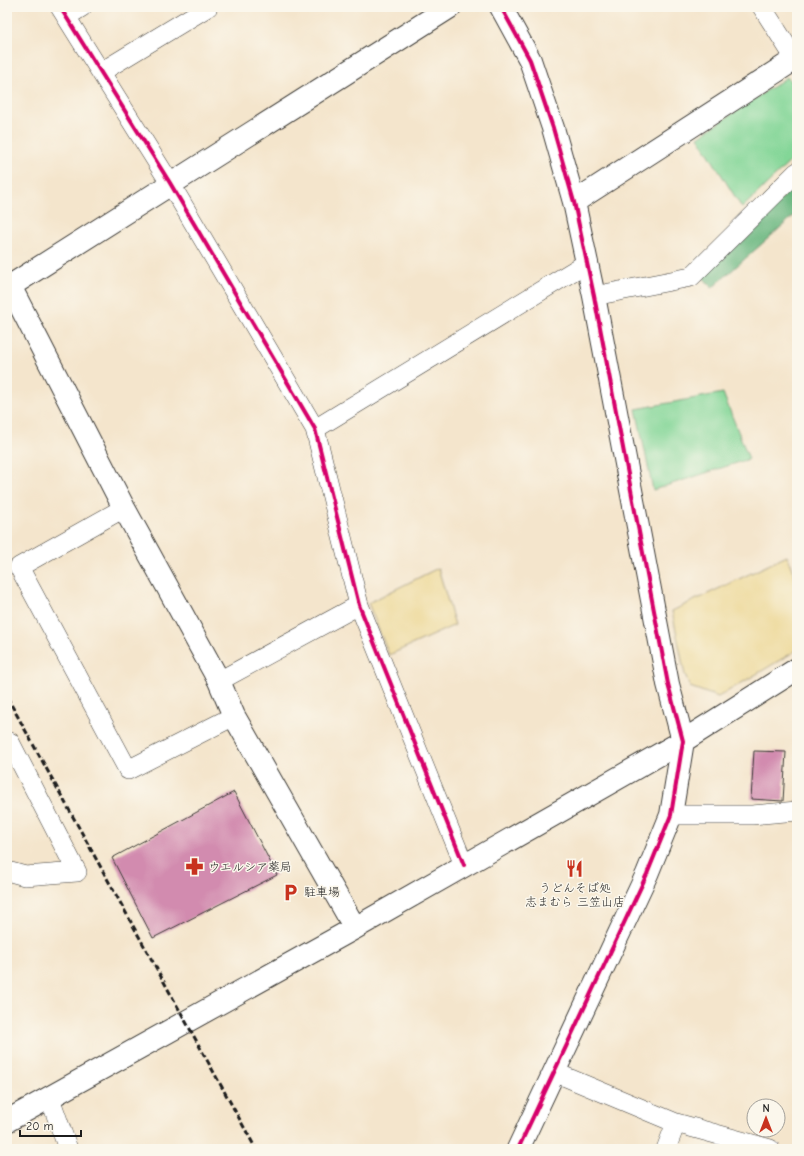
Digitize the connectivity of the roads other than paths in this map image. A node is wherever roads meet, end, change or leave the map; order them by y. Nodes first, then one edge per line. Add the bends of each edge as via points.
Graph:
1 (82, 7) edge
2 (208, 7) edge
3 (450, 7) edge
4 (501, 7) edge
5 (762, 7) edge
6 (63, 12) edge
7 (796, 59) edge
8 (101, 72) junction
9 (797, 172) edge
10 (170, 183) junction
11 (574, 202) junction
12 (588, 262) junction
13 (8, 285) edge
14 (594, 296) junction
15 (315, 429) junction
16 (124, 508) junction
17 (358, 605) junction
18 (797, 669) edge
19 (219, 681) junction
20 (234, 716) junction
21 (683, 741) junction
22 (7, 743) edge
23 (797, 811) edge
24 (671, 815) junction
25 (464, 865) junction
26 (7, 871) edge
27 (355, 928) junction
28 (554, 1072) junction
29 (50, 1098) junction
30 (7, 1121) edge
31 (676, 1123) junction
32 (68, 1149) edge
33 (518, 1149) edge
34 (666, 1149) edge
35 (770, 1149) edge

1 - 6 street
2 - 8 street
3 - 10 street
4 - 11 street via 530,60
5 - 7 street
6 - 8 street
7 - 11 street
8 - 10 street
9 - 14 street via 691,277
10 - 13 street
10 - 15 street
11 - 12 street
12 - 14 street
12 - 15 street
13 - 16 street
14 - 21 street via 668,684
15 - 17 street
16 - 19 street
16 - 20 street via 19,567 128,770
17 - 19 street
17 - 25 street
18 - 21 street
19 - 20 street
20 - 27 street
21 - 24 street
21 - 25 street
22 - 26 street via 10,742 77,872 25,876
23 - 24 street via 752,815
24 - 28 street via 647,874
25 - 27 street
27 - 29 street
28 - 31 street
28 - 33 street
29 - 30 street
29 - 32 street
31 - 34 street
31 - 35 street

